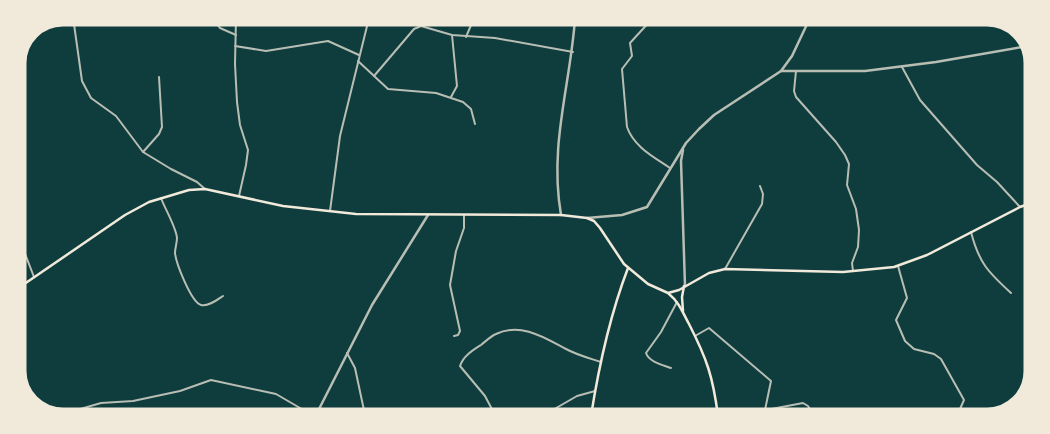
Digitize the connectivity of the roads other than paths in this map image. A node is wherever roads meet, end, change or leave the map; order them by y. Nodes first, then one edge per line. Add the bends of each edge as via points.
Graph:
1 (74, 24) edge
2 (217, 24) edge
3 (236, 24) edge
4 (367, 24) edge
5 (471, 24) edge
6 (575, 24) edge
7 (647, 24) edge
8 (807, 24) edge
9 (236, 35) junction
10 (452, 35) junction
11 (466, 37) junction
12 (235, 46) junction
13 (1023, 47) edge
14 (573, 52) junction
15 (359, 55) junction
16 (358, 61) junction
17 (902, 67) junction
18 (796, 70) junction
19 (781, 71) junction
20 (374, 76) junction
21 (159, 77) dead end
22 (451, 97) junction
23 (475, 124) dead end
24 (683, 148) junction
25 (143, 152) junction
26 (674, 163) junction
27 (681, 166) junction
28 (670, 168) junction
29 (760, 186) dead end
30 (205, 189) junction
31 (239, 196) junction
32 (161, 198) junction
33 (1026, 205) edge
34 (1020, 207) junction
35 (330, 212) junction
36 (561, 214) junction
37 (428, 215) junction
38 (464, 215) junction
39 (588, 218) junction
40 (971, 232) junction
41 (24, 252) edge
42 (898, 266) junction
43 (628, 268) junction
44 (725, 269) junction
45 (853, 271) junction
46 (34, 278) junction
47 (24, 284) edge
48 (684, 286) junction
49 (1011, 292) dead end
50 (668, 293) junction
51 (223, 296) dead end
52 (677, 302) junction
53 (683, 313) junction
54 (454, 336) dead end
55 (695, 336) junction
56 (347, 353) junction
57 (601, 362) junction
58 (671, 368) dead end
59 (595, 390) junction
60 (77, 410) edge
61 (303, 410) edge
62 (318, 410) edge
63 (364, 410) edge
64 (492, 410) edge
65 (553, 410) edge
66 (592, 410) edge
67 (717, 410) edge
68 (765, 410) joint
69 (810, 410) edge
70 (960, 410) edge

1 - 25 street via 82,80 86,90 91,98 116,116
2 - 9 street
3 - 9 street
4 - 15 street
5 - 11 street
6 - 14 street
7 - 28 street via 632,40 632,56 622,69 627,127 629,134 639,146
8 - 19 street via 795,51
9 - 12 street
10 - 11 street
10 - 20 street via 432,28 417,27
10 - 22 street via 457,86
11 - 14 street via 495,38
12 - 15 street via 266,51 328,41
12 - 31 street via 237,102 240,125 248,150
13 - 17 street
14 - 36 street via 557,143 557,185
15 - 16 street
16 - 20 street
16 - 35 street via 340,136
17 - 18 street via 830,72
17 - 34 street via 929,111 976,165 997,182
18 - 19 street
18 - 45 street via 796,97 836,142 849,164 847,185 856,209 859,230 858,247 852,262
19 - 24 street via 714,115
20 - 22 street via 392,90 414,90
21 - 25 street via 162,127
22 - 23 street via 471,109
24 - 26 street
24 - 27 street
25 - 30 street
26 - 27 street via 678,162
26 - 28 street
27 - 48 street
28 - 39 street via 647,207 622,215
29 - 44 street via 763,194 762,204
30 - 31 main road
30 - 32 main road via 189,190
31 - 35 main road via 283,206
32 - 46 main road via 124,215
32 - 51 street via 177,237 177,263 196,302 202,305 209,304
33 - 34 main road
34 - 40 main road
35 - 37 main road
36 - 38 main road
36 - 39 main road
37 - 38 main road
37 - 56 street via 372,305
38 - 54 street via 464,228 456,251 450,285 460,331 458,336
39 - 43 main road via 600,228
40 - 42 main road via 927,255
40 - 49 street via 980,259 993,276
41 - 46 street
42 - 45 main road
42 - 70 street via 907,295 897,316 897,325 909,346 938,356 945,364 964,400
43 - 50 main road via 648,284
43 - 57 main road via 616,301
44 - 45 main road
44 - 48 main road via 709,273
46 - 47 main road
48 - 50 main road
48 - 53 main road
50 - 52 main road
52 - 53 main road
52 - 58 street via 646,353 653,361
53 - 55 main road
55 - 67 main road via 710,368
55 - 68 street via 709,328 769,380 772,384
56 - 62 street
56 - 63 street via 355,368
57 - 59 main road
57 - 64 street via 522,330 496,334 468,354 460,366
59 - 65 street via 577,396
59 - 66 main road
60 - 61 street via 101,403 133,401 180,391 212,380 276,394
68 - 69 street via 803,403

